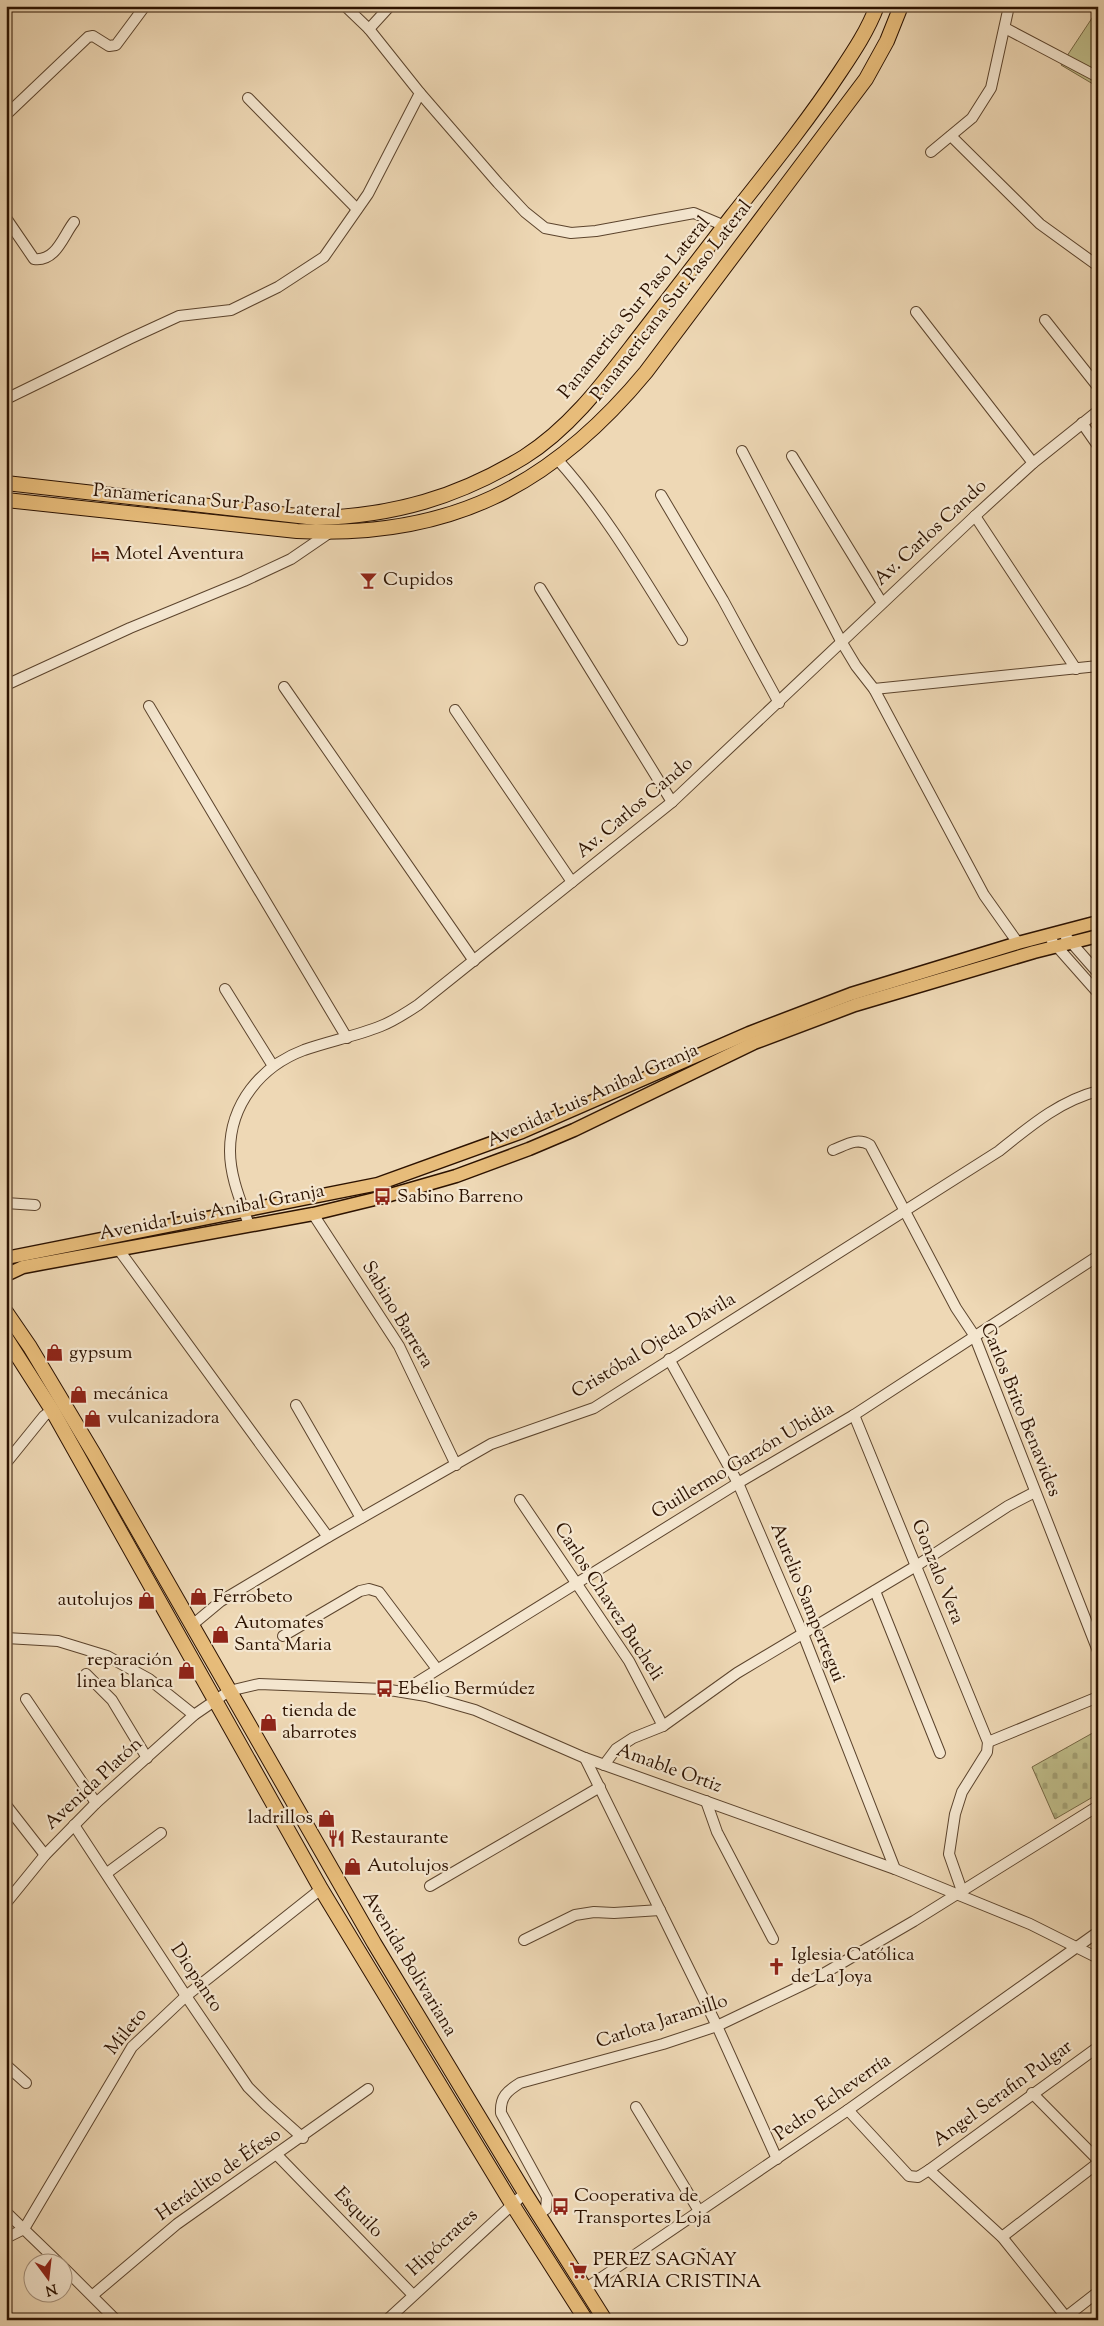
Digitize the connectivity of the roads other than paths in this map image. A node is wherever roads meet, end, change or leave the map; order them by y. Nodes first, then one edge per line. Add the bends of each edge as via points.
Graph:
1 (145, 6) edge
2 (345, 6) edge
3 (390, 6) edge
4 (877, 6) edge
5 (901, 6) edge
6 (1010, 6) edge
7 (1005, 28) junction
8 (369, 29) junction
9 (1098, 78) edge
10 (420, 93) junction
11 (248, 98) dead end
12 (6, 115) edge
13 (951, 136) junction
14 (930, 152) dead end
15 (357, 209) junction
16 (6, 218) edge
17 (74, 222) dead end
18 (725, 226) junction
19 (1098, 266) edge
20 (916, 312) dead end
21 (1045, 320) dead end
22 (1098, 387) edge
23 (6, 399) edge
24 (1098, 410) edge
25 (1082, 423) junction
26 (1098, 446) edge
27 (742, 451) dead end
28 (792, 456) dead end
29 (557, 459) junction
30 (1034, 463) junction
31 (6, 483) edge
32 (661, 495) dead end
33 (6, 500) edge
34 (975, 516) junction
35 (329, 533) junction
36 (540, 588) dead end
37 (882, 603) junction
38 (682, 640) dead end
39 (841, 641) junction
40 (1098, 666) edge
41 (1076, 669) junction
42 (6, 685) edge
43 (284, 687) dead end
44 (874, 689) junction
45 (779, 703) junction
46 (149, 706) dead end
47 (455, 710) dead end
48 (672, 802) junction
49 (572, 882) junction
50 (1098, 922) edge
51 (1062, 932) junction
52 (1047, 936) junction
53 (1098, 936) edge
54 (1071, 942) junction
55 (1018, 943) junction
56 (1056, 946) junction
57 (474, 961) junction
58 (1098, 973) edge
59 (225, 989) dead end
60 (1098, 993) edge
61 (346, 1038) junction
62 (273, 1066) junction
63 (1098, 1091) edge
64 (833, 1150) dead end
65 (6, 1203) edge
66 (35, 1205) dead end
67 (244, 1210) junction
68 (905, 1210) junction
69 (313, 1214) junction
70 (249, 1226) junction
71 (119, 1250) junction
72 (1098, 1256) edge
73 (6, 1258) edge
74 (6, 1275) edge
75 (6, 1312) edge
76 (974, 1335) junction
77 (6, 1338) edge
78 (669, 1359) junction
79 (296, 1405) dead end
80 (52, 1410) junction
81 (854, 1415) junction
82 (6, 1463) edge
83 (456, 1465) junction
84 (738, 1483) junction
85 (1035, 1492) junction
86 (520, 1500) dead end
87 (361, 1518) junction
88 (328, 1537) junction
89 (916, 1566) junction
90 (576, 1583) junction
91 (875, 1591) junction
92 (191, 1626) junction
93 (803, 1634) junction
94 (283, 1636) dead end
95 (6, 1638) edge
96 (1096, 1638) edge
97 (1098, 1651) edge
98 (437, 1669) junction
99 (86, 1674) dead end
100 (229, 1691) junction
101 (403, 1691) junction
102 (1098, 1698) edge
103 (26, 1699) dead end
104 (216, 1700) junction
105 (194, 1715) junction
106 (663, 1726) junction
107 (988, 1742) junction
108 (940, 1753) dead end
109 (147, 1758) junction
110 (585, 1758) junction
111 (604, 1765) junction
112 (600, 1788) junction
113 (706, 1801) junction
114 (96, 1803) junction
115 (6, 1805) edge
116 (1098, 1806) edge
117 (74, 1825) junction
118 (161, 1833) dead end
119 (45, 1856) junction
120 (895, 1869) junction
121 (106, 1873) junction
122 (430, 1886) dead end
123 (321, 1889) junction
124 (959, 1892) junction
125 (6, 1903) edge
126 (660, 1910) junction
127 (1098, 1932) edge
128 (773, 1939) dead end
129 (524, 1940) dead end
130 (1076, 1946) junction
131 (1098, 1958) edge
132 (186, 1996) junction
133 (717, 2026) junction
134 (1098, 2047) edge
135 (6, 2065) edge
136 (26, 2083) dead end
137 (368, 2089) dead end
138 (1032, 2093) junction
139 (636, 2107) dead end
140 (848, 2110) junction
141 (302, 2138) junction
142 (277, 2155) junction
143 (777, 2159) junction
144 (1098, 2162) edge
145 (929, 2170) junction
146 (525, 2193) junction
147 (512, 2204) junction
148 (699, 2211) junction
149 (6, 2212) edge
150 (538, 2215) junction
151 (24, 2229) junction
152 (1002, 2237) junction
153 (6, 2238) edge
154 (50, 2254) edge
155 (72, 2275) edge
156 (585, 2289) junction
157 (1098, 2292) edge
158 (93, 2294) junction
159 (413, 2295) junction
160 (1064, 2318) edge
161 (116, 2320) edge
162 (387, 2320) edge
163 (586, 2320) edge
164 (605, 2320) edge

1 - 12 street via 116,45 109,46 93,36 88,37
2 - 8 street
3 - 8 street
4 - 18 highway, Panamerica Sur Paso Lateral via 871,22 825,96
5 - 29 highway, Panamericana Sur Paso Lateral via 887,41 866,79 652,364 616,408
6 - 7 street
7 - 9 street
7 - 13 street via 992,88 972,118
8 - 10 street
10 - 15 street via 368,194
10 - 18 street via 498,183 545,228 571,233 596,231 694,213
11 - 15 street
13 - 14 street
13 - 19 street via 1040,224
15 - 23 street via 324,257 278,287 231,310 179,316
16 - 17 street via 34,258 39,259 54,253
18 - 31 highway, Panamerica Sur Paso Lateral via 579,411 526,456 443,497 356,517 316,518
20 - 30 street
21 - 22 street
24 - 25 street, Av. Carlos Cando
25 - 26 street
25 - 30 street, Av. Carlos Cando
27 - 39 street
28 - 37 street
29 - 35 highway, Panamericana Sur Paso Lateral via 504,494 468,508 389,528
29 - 38 street via 574,477 640,570
30 - 34 street, Av. Carlos Cando
32 - 45 street
33 - 35 highway, Panamericana Sur Paso Lateral
34 - 37 street, Av. Carlos Cando
34 - 41 street
35 - 42 street via 292,559
36 - 48 street
37 - 39 street, Av. Carlos Cando
39 - 44 street
39 - 45 street, Av. Carlos Cando
40 - 41 street
41 - 44 street
43 - 57 street
44 - 55 street via 984,895
45 - 48 street, Av. Carlos Cando
46 - 61 street
47 - 49 street
48 - 49 street, Av. Carlos Cando
49 - 57 street, Av. Carlos Cando
50 - 51 main road, Avenida Luis Anibal Granja
51 - 52 main road, Avenida Luis Anibal Granja
51 - 54 street
52 - 55 main road, Avenida Luis Anibal Granja
52 - 56 street
53 - 54 main road, Avenida Luis Anibal Granja
54 - 56 main road, Avenida Luis Anibal Granja
54 - 58 street
55 - 67 main road, Avenida Luis Anibal Granja via 852,994 749,1032 522,1132 378,1184
56 - 60 street
56 - 69 main road, Avenida Luis Anibal Granja via 855,1005 754,1043 529,1149 456,1176
57 - 61 street, Av. Carlos Cando via 400,1017
59 - 62 street
61 - 62 street, Av. Carlos Cando via 303,1051
62 - 67 street, Av. Carlos Cando via 250,1088 236,1117 230,1151 234,1182
63 - 68 street, Cristóbal Ojeda Dávila via 1082,1095 1045,1114 998,1151
64 - 68 street, Carlos Brito Benavides via 857,1140 870,1145
65 - 66 street
67 - 70 street, Av. Carlos Cando
67 - 73 main road, Avenida Luis Anibal Granja
68 - 76 street, Carlos Brito Benavides via 956,1308
68 - 78 street, Cristóbal Ojeda Dávila
69 - 70 main road, Avenida Luis Anibal Granja
69 - 83 street, Sabino Barrera via 399,1346
70 - 71 main road, Avenida Luis Anibal Granja
71 - 74 main road, Avenida Luis Anibal Granja via 23,1267
71 - 88 street
72 - 76 street, Guillermo Garzón Ubidia
75 - 92 highway, Avenida Bolivariana via 94,1454
76 - 81 street, Guillermo Garzón Ubidia
76 - 85 street, Carlos Brito Benavides
77 - 80 highway, Avenida Bolivariana
78 - 83 street, Cristóbal Ojeda Dávila via 594,1408 491,1444
78 - 84 street, Aurelio Sampertegui
79 - 87 street
80 - 82 street
80 - 104 highway, Avenida Bolivariana
81 - 84 street, Guillermo Garzón Ubidia
81 - 89 street, Gonzalo Vera
83 - 87 street, Cristóbal Ojeda Dávila
84 - 90 street, Guillermo Garzón Ubidia
84 - 93 street, Aurelio Sampertegui
85 - 89 street
85 - 96 street, Carlos Brito Benavides
86 - 90 street, Carlos Chavez Bucheli
87 - 88 street, Cristóbal Ojeda Dávila
88 - 92 street, Cristóbal Ojeda Dávila via 221,1600
89 - 91 street
89 - 107 street, Gonzalo Vera
90 - 98 street, Guillermo Garzón Ubidia
90 - 106 street, Carlos Chavez Bucheli via 629,1661
91 - 93 street
91 - 108 street
92 - 100 highway, Avenida Bolivariana
93 - 106 street via 737,1673
93 - 120 street, Aurelio Sampertegui
94 - 98 street via 360,1590 370,1589 379,1592
95 - 105 street via 58,1641 107,1656 149,1678
96 - 97 street, Carlos Brito Benavides
98 - 101 street, Guillermo Garzón Ubidia
99 - 109 street via 112,1700
100 - 101 street, Amable Ortiz via 259,1684
100 - 104 street, Amable Ortiz
100 - 146 highway, Avenida Bolivariana via 374,1943
101 - 110 street, Amable Ortiz via 475,1710
102 - 107 street
103 - 114 street
104 - 105 street, Avenida Platón
104 - 123 highway, Avenida Bolivariana
105 - 109 street, Avenida Platón
106 - 111 street via 622,1745
107 - 124 street via 987,1752 962,1792 955,1814 948,1854
109 - 114 street, Avenida Platón
110 - 111 street, Amable Ortiz
110 - 112 street
111 - 113 street, Amable Ortiz
112 - 122 street
112 - 126 street
113 - 120 street, Amable Ortiz
113 - 128 street via 717,1832
114 - 117 street, Avenida Platón
115 - 119 street
116 - 124 street, Carlota Jaramillo
117 - 119 street, Avenida Platón
117 - 121 street, Diopanto
118 - 121 street
119 - 125 street, Avenida Platón
120 - 124 street, Amable Ortiz
121 - 132 street, Diopanto
123 - 132 street, Mileto
123 - 147 highway, Avenida Bolivariana
124 - 130 street, Amable Ortiz
124 - 133 street, Carlota Jaramillo via 811,1981
126 - 129 street via 575,1915
126 - 133 street
127 - 130 street, Pedro Echeverría
130 - 131 street, Amable Ortiz
130 - 140 street, Pedro Echeverría
132 - 141 street, Diopanto via 248,2087
132 - 151 street, Mileto via 132,2047
133 - 143 street
133 - 150 street, Carlota Jaramillo via 520,2083 508,2091 500,2101 501,2113 547,2197 546,2209
134 - 138 street, Angel Serafin Pulgar
135 - 136 street
137 - 141 street, Heráclito de Éfeso
138 - 144 street
138 - 145 street, Angel Serafin Pulgar
139 - 148 street
140 - 143 street, Pedro Echeverría
140 - 145 street via 910,2176 918,2177
141 - 142 street, Heráclito de Éfeso
142 - 158 street, Heráclito de Éfeso via 177,2224
142 - 159 street, Esquilo
143 - 148 street, Pedro Echeverría
144 - 152 street
145 - 152 street
146 - 147 street, Hipócrates
146 - 150 highway, Avenida Bolivariana
147 - 159 street, Hipócrates
147 - 163 highway, Avenida Bolivariana
148 - 156 street, Pedro Echeverría
149 - 151 street
150 - 156 highway, Avenida Bolivariana
151 - 153 street
151 - 154 street
152 - 160 street
155 - 158 street
156 - 164 highway, Avenida Bolivariana
157 - 160 street
158 - 161 street
159 - 162 street, Hipócrates

